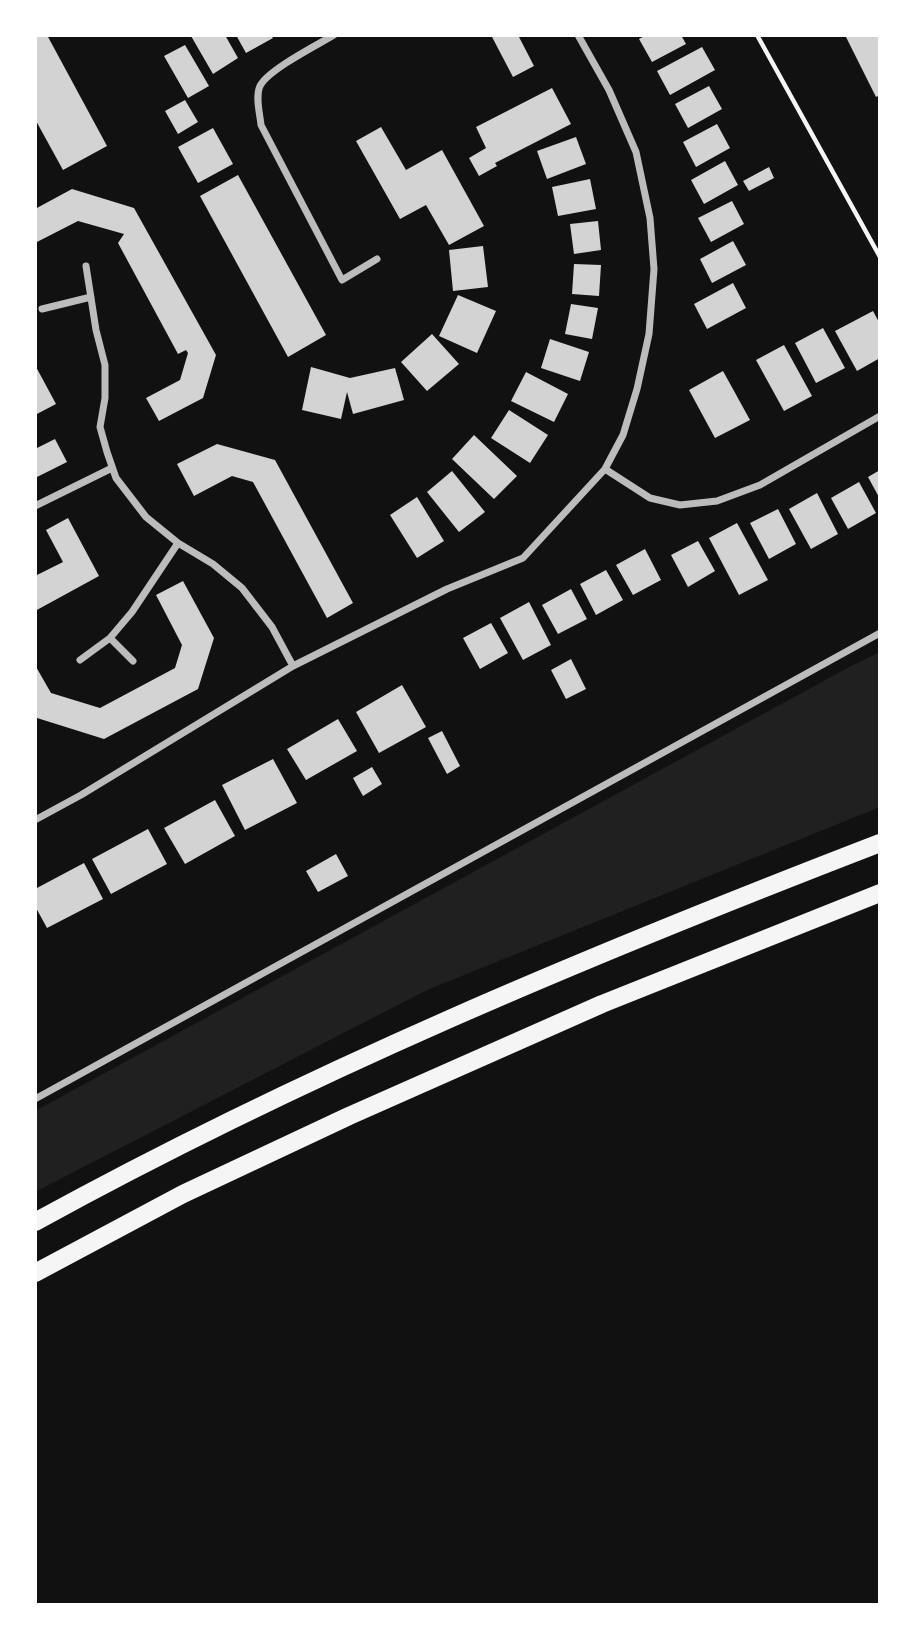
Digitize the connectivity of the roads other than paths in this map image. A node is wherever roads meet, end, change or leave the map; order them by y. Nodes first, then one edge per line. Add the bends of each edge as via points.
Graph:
1 (334, 35) edge
2 (578, 35) edge
3 (377, 260) dead end
4 (86, 266) dead end
5 (91, 297) junction
6 (42, 309) dead end
7 (880, 416) edge
8 (112, 468) junction
9 (605, 468) junction
10 (35, 506) edge
11 (178, 543) junction
12 (880, 633) edge
13 (110, 638) junction
14 (80, 660) dead end
15 (133, 662) dead end
16 (293, 666) junction
17 (35, 820) edge
18 (880, 843) edge
19 (880, 893) edge
20 (35, 1099) edge
21 (35, 1222) edge
22 (35, 1273) edge

1 - 3 street via 277,68 260,86 261,125 342,280
2 - 9 street via 636,152 650,218 654,269 649,334 637,389 623,435
4 - 5 street
5 - 6 street
5 - 8 street via 105,365 100,427
7 - 9 street via 760,485 717,501 680,505 650,498
8 - 10 street
8 - 11 street via 146,517
9 - 16 street via 523,558 447,589
11 - 13 street
11 - 16 street via 242,588 272,627
12 - 20 street
13 - 14 street
13 - 15 street
16 - 17 street
18 - 21 main road via 598,955 416,1034 205,1132
19 - 22 main road via 602,1004 361,1111 183,1194

